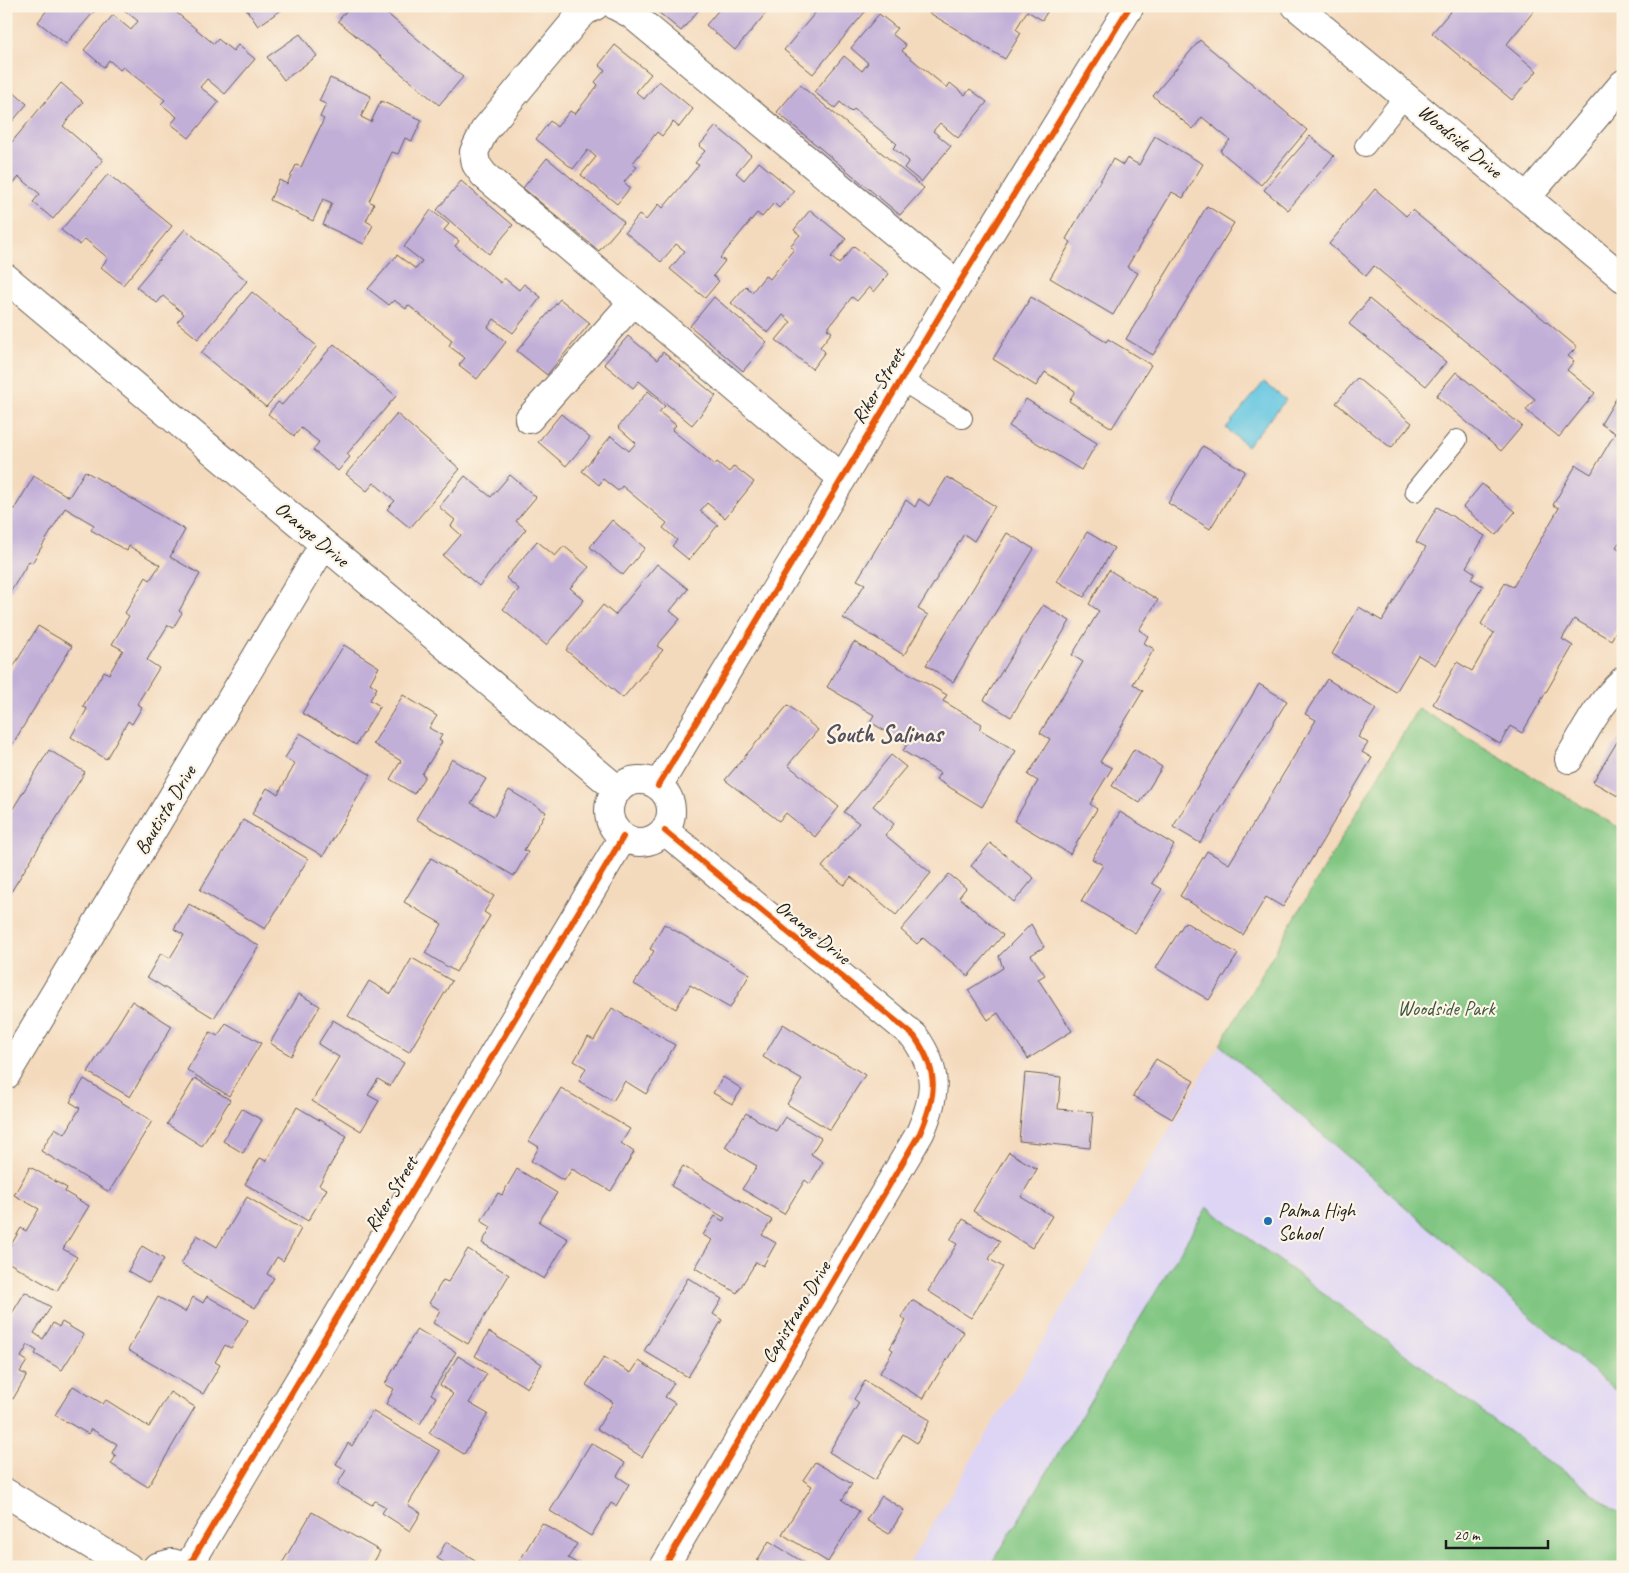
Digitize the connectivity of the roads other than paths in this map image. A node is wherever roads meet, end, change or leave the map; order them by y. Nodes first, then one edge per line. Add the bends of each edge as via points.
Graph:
1 (595, 6) edge
2 (616, 6) edge
3 (1130, 6) edge
4 (1296, 6) edge
5 (1623, 84) edge
6 (1405, 96) junction
7 (1365, 146) dead end
8 (1527, 197) junction
9 (1623, 278) edge
10 (7, 280) edge
11 (958, 285) junction
12 (633, 302) junction
13 (901, 380) junction
14 (962, 418) dead end
15 (529, 419) dead end
16 (1457, 440) dead end
17 (842, 478) junction
18 (1415, 491) dead end
19 (324, 544) junction
20 (1623, 681) edge
21 (1569, 759) dead end
22 (658, 786) junction
23 (618, 790) junction
24 (665, 830) junction
25 (623, 838) junction
26 (931, 1066) joint
27 (6, 1075) edge
28 (6, 1493) edge
29 (128, 1567) edge
30 (156, 1567) edge
31 (187, 1567) edge
32 (664, 1567) edge

1 - 12 street via 577,19 516,91 484,131 474,152 476,164 484,175
2 - 11 street via 638,20
3 - 11 street, Riker Street
4 - 6 street, Woodside Drive
5 - 8 street
6 - 7 lane
6 - 8 street, Woodside Drive
8 - 9 street, Woodside Drive
10 - 19 street, Orange Drive
11 - 13 street, Riker Street
12 - 15 street
12 - 17 street
13 - 14 lane
13 - 17 street, Riker Street
16 - 18 lane
17 - 22 street, Riker Street
19 - 23 street, Orange Drive
19 - 27 street, Bautista Drive
20 - 21 street via 1608,696
22 - 23 street via 642,780 624,784
22 - 24 street via 670,802 672,812
23 - 25 street via 612,797 609,815
24 - 25 street via 658,837 641,842
24 - 26 street, Orange Drive via 914,1036
25 - 31 street, Riker Street
26 - 32 street, Capistrano Drive via 933,1098 920,1133
28 - 29 street
30 - 31 street, Riker Street via 172,1563

